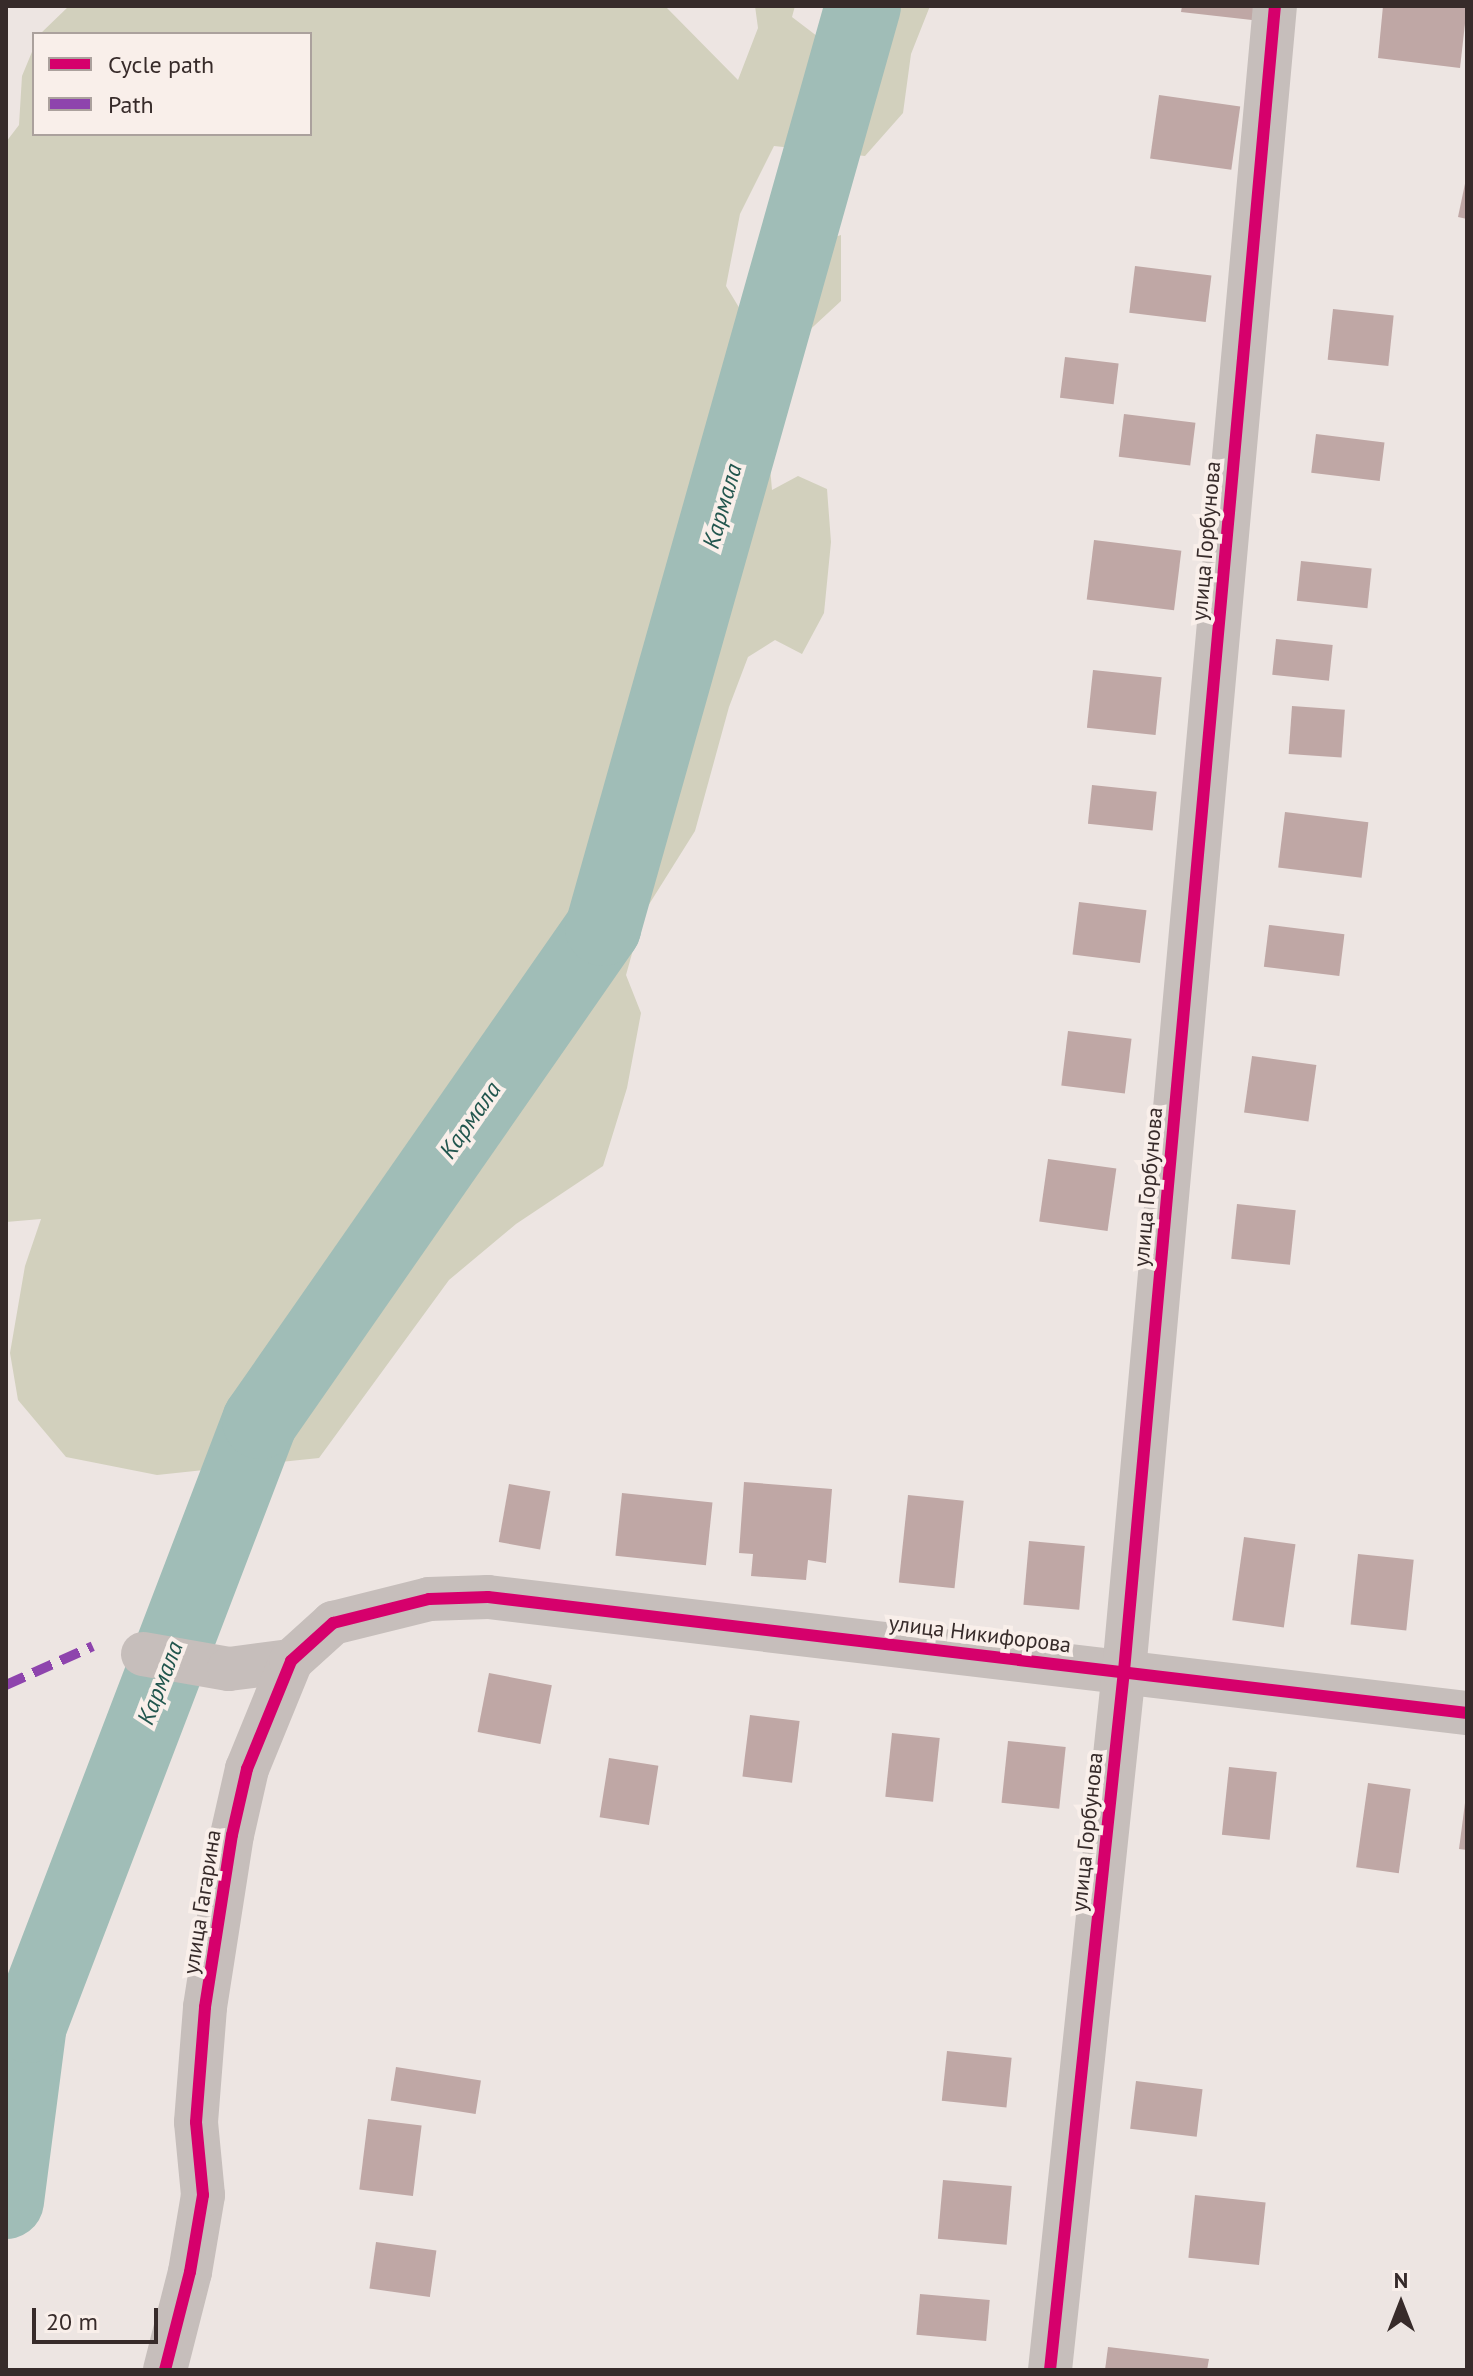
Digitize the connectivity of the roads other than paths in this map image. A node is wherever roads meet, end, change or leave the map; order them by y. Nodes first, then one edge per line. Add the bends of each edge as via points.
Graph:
1 (1275, 6) edge
2 (488, 1597) joint
3 (143, 1654) dead end
4 (291, 1661) junction
5 (1124, 1671) junction
6 (1467, 1713) edge
7 (165, 2370) edge
8 (1050, 2370) edge

1 - 5 street, улица Горбунова
2 - 4 street, улица Гагарина via 429,1599 353,1615 316,1634
2 - 5 street, улица Никифорова
3 - 4 street via 191,1664 256,1668
4 - 7 street, улица Гагарина via 263,1720 232,1835 199,2079 196,2122 203,2195
5 - 6 street, улица Никифорова
5 - 8 street, улица Горбунова

